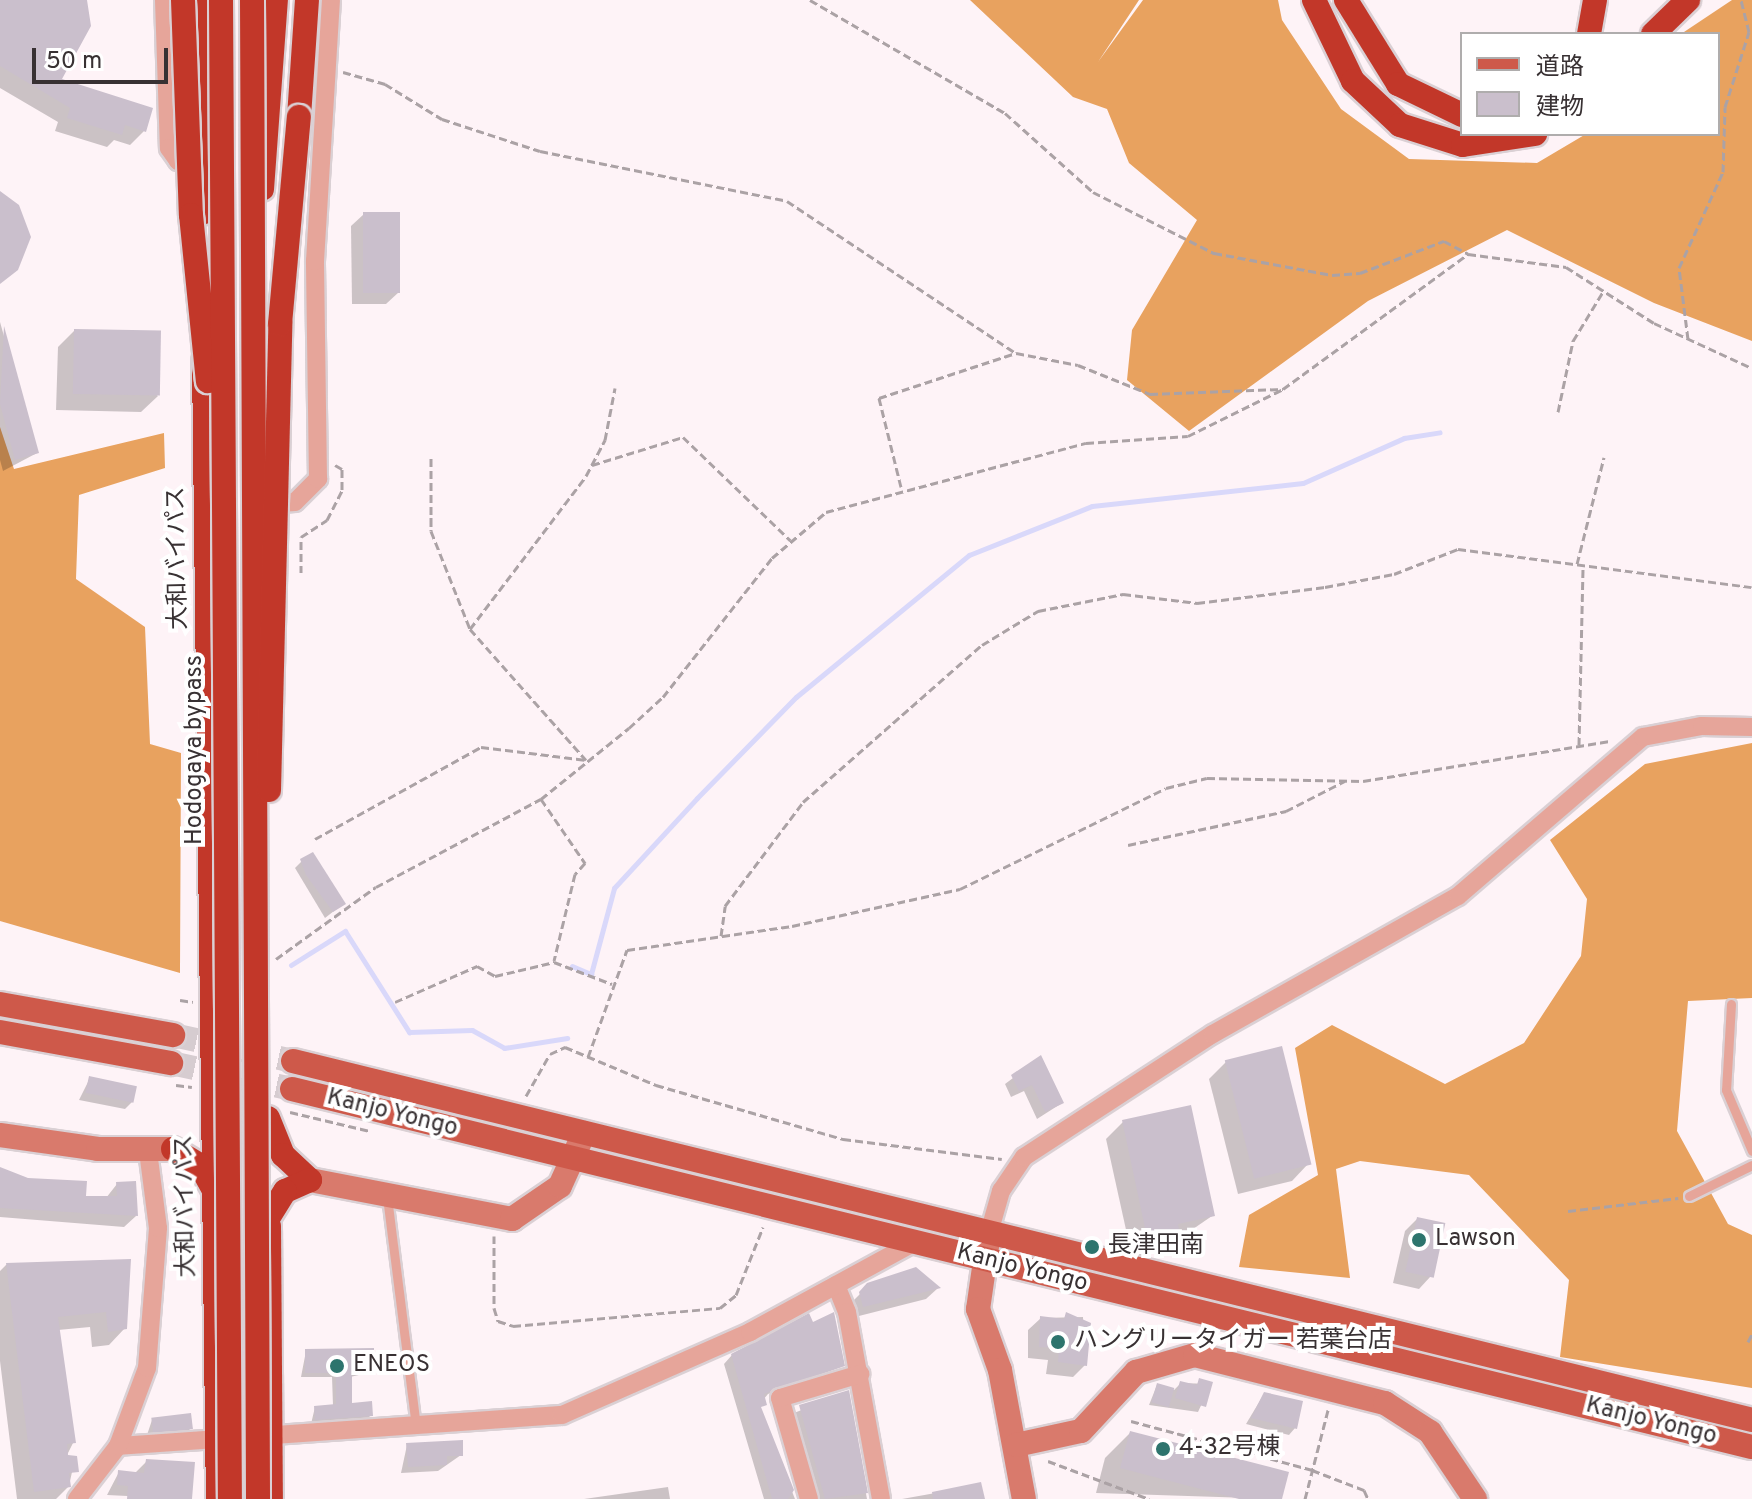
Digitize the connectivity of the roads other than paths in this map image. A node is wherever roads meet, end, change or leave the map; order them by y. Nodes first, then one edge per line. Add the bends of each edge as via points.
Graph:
1 (164, 0) edge
2 (183, 0) edge
3 (203, 0) edge
4 (221, 0) edge
5 (252, 0) edge
6 (262, 0) edge
7 (276, 0) edge
8 (307, 0) edge
9 (331, 0) edge
10 (1314, 0) edge
11 (1346, 0) edge
12 (1358, 0) edge
13 (1595, 0) edge
14 (1688, 0) edge
15 (1589, 32) edge
16 (1655, 32) edge
17 (1379, 63) junction
18 (1460, 114) edge
19 (1522, 136) edge
20 (201, 163) junction
21 (262, 189) junction
22 (263, 504) junction
23 (222, 521) junction
24 (1752, 727) edge
25 (0, 1004) edge
26 (1731, 1004) dead end
27 (0, 1032) edge
28 (173, 1035) tunnel mouth
29 (293, 1061) tunnel mouth
30 (171, 1063) tunnel mouth
31 (284, 1107) junction
32 (214, 1109) junction
33 (584, 1133) junction
34 (0, 1135) edge
35 (173, 1149) junction
36 (148, 1151) junction
37 (1752, 1151) edge
38 (577, 1160) junction
39 (1752, 1165) edge
40 (310, 1180) junction
41 (215, 1192) junction
42 (1689, 1196) road end
43 (387, 1197) junction
44 (262, 1211) junction
45 (989, 1233) junction
46 (913, 1243) junction
47 (982, 1259) junction
48 (836, 1285) junction
49 (860, 1374) junction
50 (1752, 1420) edge
51 (417, 1430) junction
52 (271, 1440) junction
53 (218, 1443) junction
54 (1016, 1445) junction
55 (118, 1446) junction
56 (1752, 1447) edge
57 (76, 1499) edge
58 (218, 1499) edge
59 (230, 1499) edge
60 (258, 1499) edge
61 (271, 1499) edge
62 (809, 1499) edge
63 (881, 1499) edge
64 (1024, 1499) edge
65 (1475, 1499) edge

1 - 20 street via 169,148 178,161
2 - 23 highway, bridge via 191,215
3 - 20 highway, 大和バイパス
4 - 23 highway, Hodogaya bypass, bridge
5 - 44 highway, bridge
6 - 21 highway
7 - 21 highway
8 - 44 highway, bridge via 280,324
9 - 22 street via 315,261 319,461 310,494
10 - 19 highway via 1353,81 1400,125 1463,145
11 - 17 highway
12 - 17 highway
13 - 15 highway
14 - 16 highway
17 - 18 highway via 1419,100
20 - 32 highway, 大和バイパス
21 - 22 highway
22 - 31 highway via 267,962
23 - 59 highway, Hodogaya bypass, bridge
24 - 45 street via 1702,726 1643,737 1458,896 1187,1049 1014,1168
25 - 28 main road
26 - 37 lane via 1726,1090
27 - 30 main road
29 - 33 main road, Kanjo Yongo
31 - 38 main road, Kanjo Yongo
31 - 40 highway via 283,1155
31 - 44 highway
32 - 35 highway via 197,1137
32 - 41 highway, 大和バイパス
33 - 38 street
33 - 45 main road, Kanjo Yongo
34 - 36 street
35 - 36 street
35 - 41 highway via 200,1165
36 - 55 street via 158,1228 155,1324
38 - 43 street via 539,1208 494,1220
38 - 46 main road, Kanjo Yongo
39 - 42 lane
40 - 43 street
40 - 44 highway via 285,1191
41 - 53 highway, 大和バイパス
43 - 51 lane
44 - 52 highway
44 - 60 highway, bridge
45 - 47 street
45 - 50 main road, Kanjo Yongo
46 - 47 main road, Kanjo Yongo
46 - 48 street
47 - 54 street via 978,1309
47 - 56 main road, Kanjo Yongo
48 - 49 street
48 - 51 street via 562,1415
49 - 62 street via 780,1398
49 - 63 street
51 - 52 street
52 - 53 street
52 - 61 highway
53 - 55 street
53 - 58 highway, 大和バイパス
54 - 64 street
54 - 65 street via 1081,1431 1136,1372 1176,1355 1334,1387 1385,1403 1430,1432
55 - 57 street

